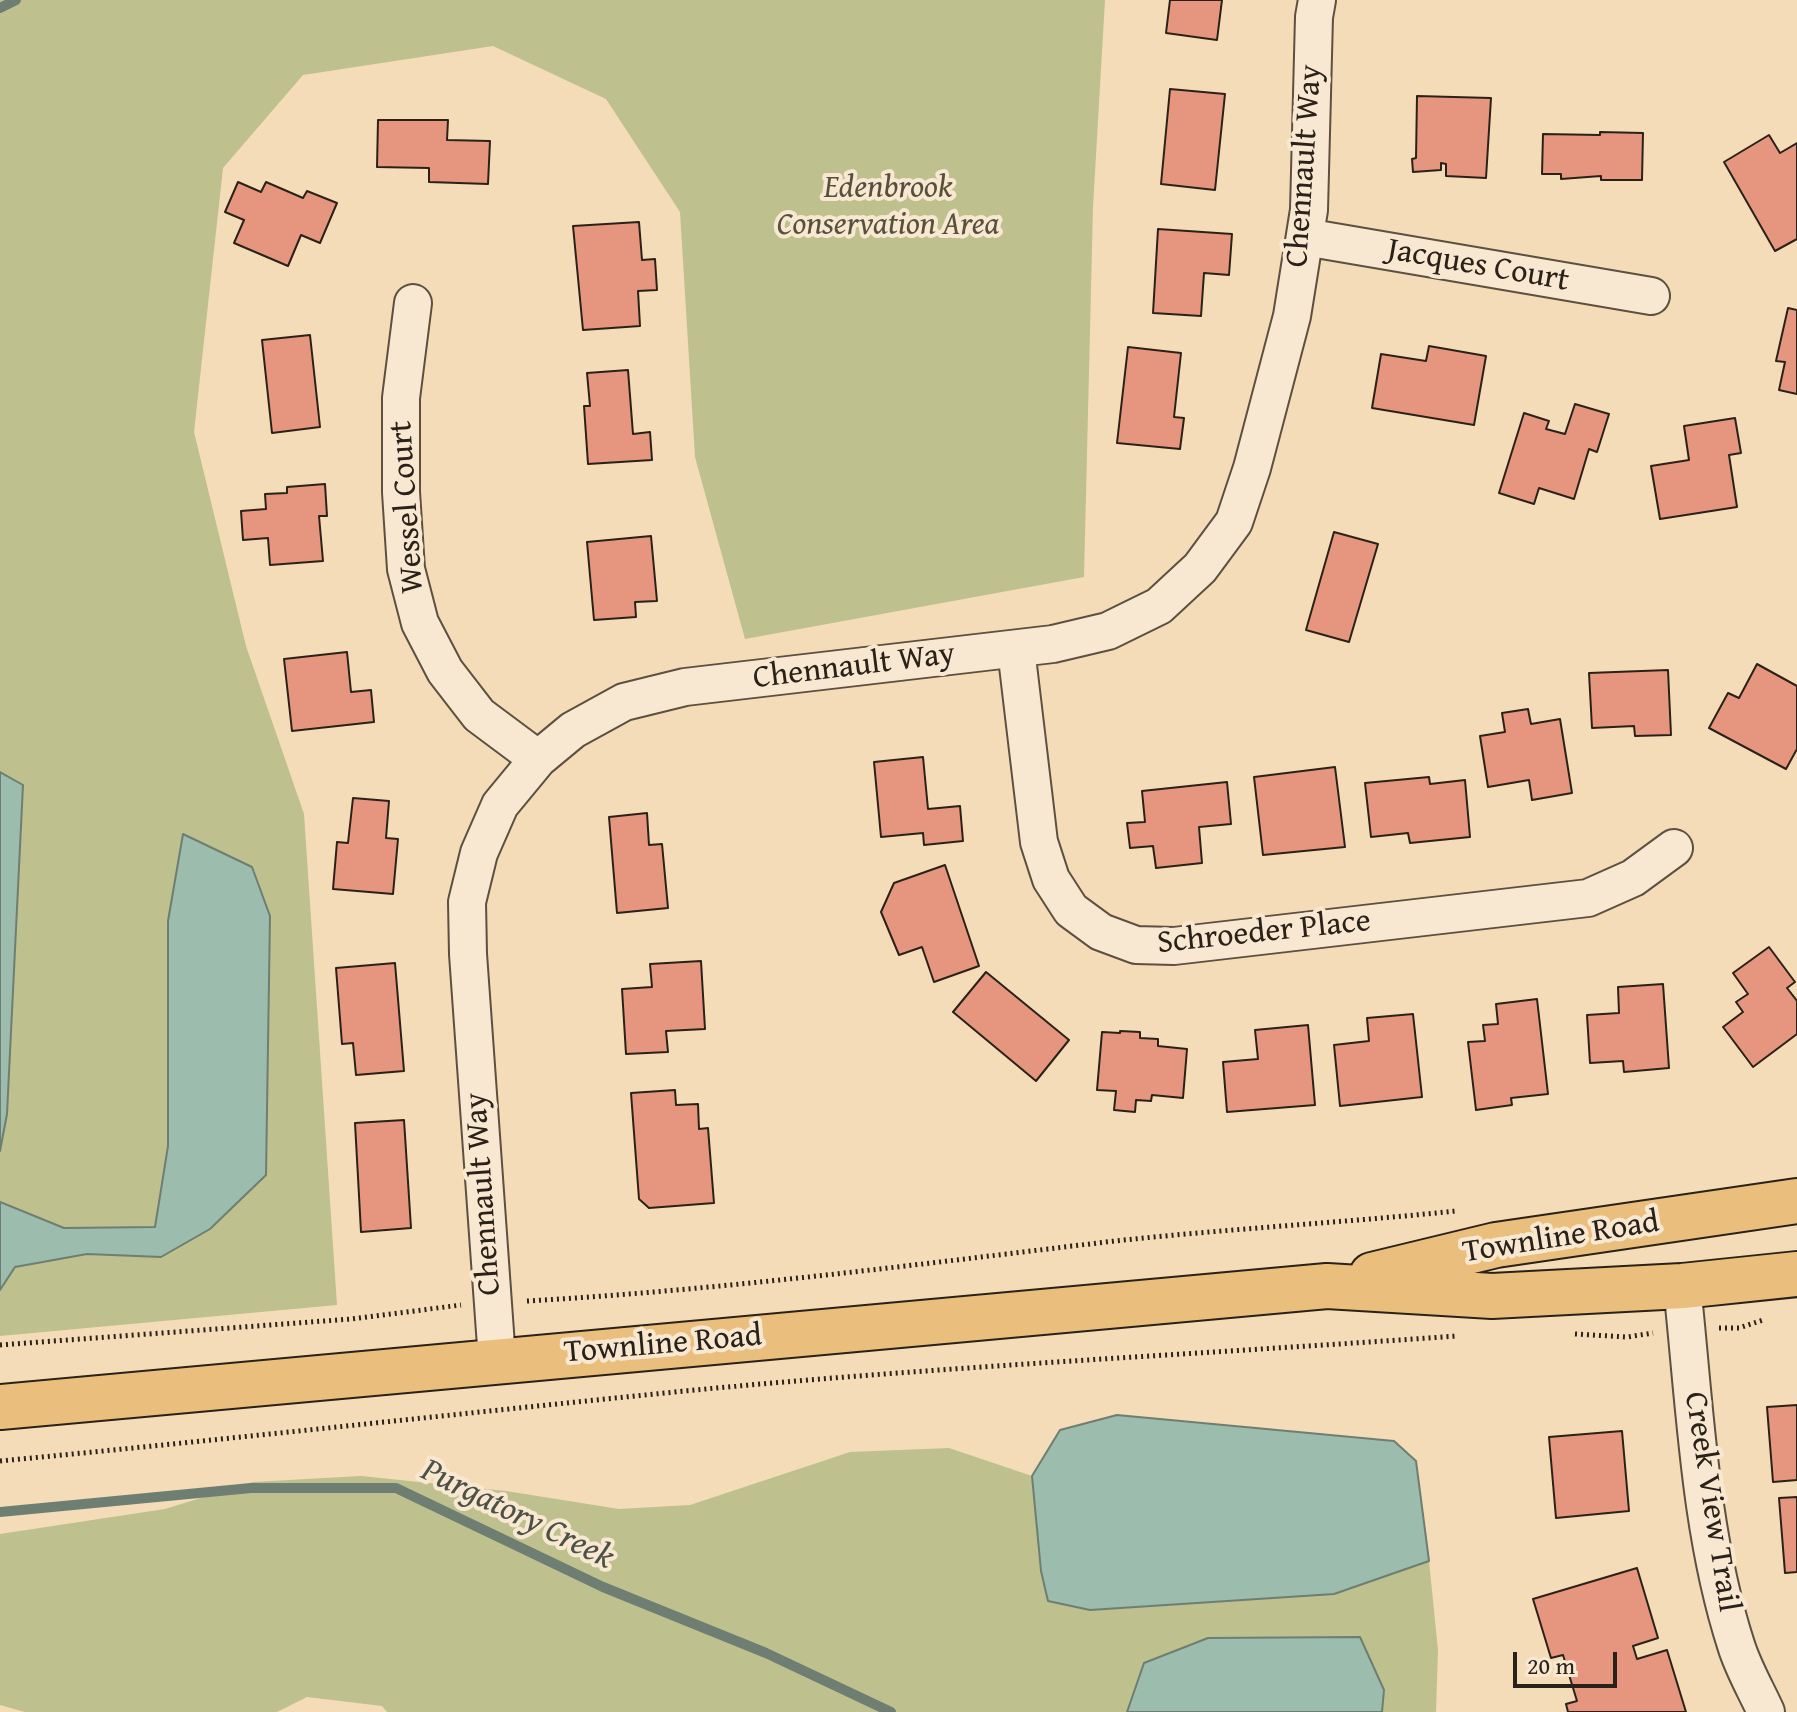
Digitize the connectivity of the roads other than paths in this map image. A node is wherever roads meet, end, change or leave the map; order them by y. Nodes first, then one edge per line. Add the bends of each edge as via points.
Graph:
1 (1317, 0) edge
2 (1305, 237) junction
3 (1651, 296) dead end
4 (413, 303) dead end
5 (1016, 649) junction
6 (538, 759) junction
7 (1674, 848) dead end
8 (1797, 1201) edge
9 (1797, 1274) edge
10 (1327, 1286) junction
11 (1682, 1286) junction
12 (497, 1360) junction
13 (0, 1407) edge
14 (1766, 1712) edge

1 - 2 street, Chennault Way
2 - 3 street, Jacques Court
2 - 5 street, Chennault Way via 1292,316 1234,522 1200,568 1159,606 1108,631
4 - 6 street, Wessel Court via 401,398 401,492 406,569 420,623 445,671 479,715
5 - 6 street, Chennault Way via 685,687 624,702 573,730
5 - 7 street, Schroeder Place via 1039,842 1051,879 1071,910 1101,932 1136,945 1174,946 1588,898 1633,878
6 - 12 street, Chennault Way via 500,805 479,853 467,902
8 - 10 main road, Townline Road via 1496,1245
9 - 11 main road, Townline Road
10 - 11 main road, Townline Road via 1492,1296
10 - 12 main road, Townline Road
11 - 14 street, Creek View Trail via 1716,1572 1736,1648
12 - 13 main road, Townline Road

